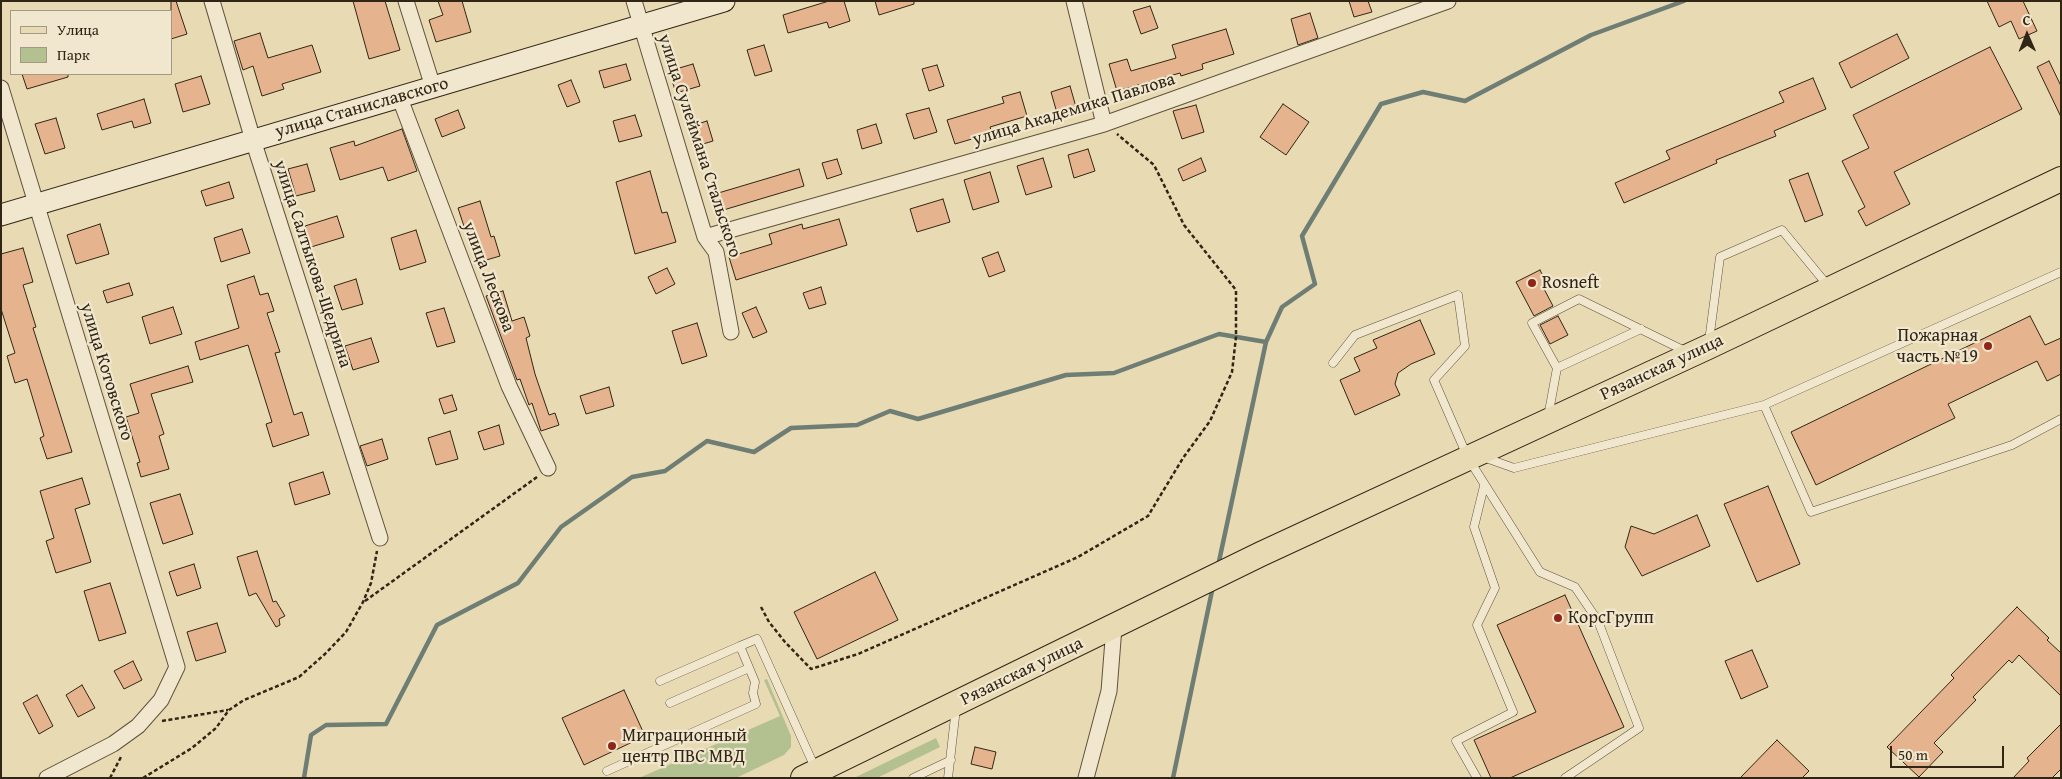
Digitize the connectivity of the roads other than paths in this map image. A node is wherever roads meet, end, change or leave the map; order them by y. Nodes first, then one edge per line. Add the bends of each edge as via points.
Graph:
1 (212, 1) edge
2 (406, 1) edge
3 (634, 1) edge
4 (724, 1) edge
5 (1074, 1) edge
6 (1448, 1) edge
7 (641, 25) junction
8 (433, 87) junction
9 (1, 88) edge
10 (399, 96) junction
11 (1104, 124) junction
12 (253, 140) junction
13 (2061, 179) edge
14 (36, 205) junction
15 (1, 215) edge
16 (705, 236) junction
17 (2061, 272) edge
18 (1830, 289) junction
19 (1641, 328) junction
20 (731, 332) dead end
21 (1699, 351) junction
22 (1333, 363) dead end
23 (1557, 368) junction
24 (1764, 406) junction
25 (2061, 419) edge
26 (1547, 421) junction
27 (1472, 456) junction
28 (548, 468) road end
29 (1484, 486) junction
30 (380, 538) road end
31 (1114, 627) junction
32 (740, 646) junction
33 (749, 668) junction
34 (660, 681) dead end
35 (670, 703) dead end
36 (956, 704) junction
37 (951, 760) junction
38 (607, 771) dead end
39 (809, 775) edge
40 (47, 778) edge
41 (913, 778) edge
42 (948, 778) edge
43 (1086, 778) edge
44 (1477, 778) edge
45 (1565, 778) edge

1 - 12 street, улица Салтыкова-Щедрина
2 - 8 street
3 - 7 street, улица Сулеймана Стальского
4 - 7 street, улица Станиславского
5 - 11 street
6 - 11 street, улица Академика Павлова
7 - 8 street, улица Станиславского
7 - 16 street, улица Сулеймана Стальского
8 - 10 street, улица Станиславского
9 - 14 street, улица Котовского
10 - 12 street, улица Станиславского
10 - 28 street, улица Лескова via 509,386
11 - 16 street, улица Академика Павлова
12 - 14 street, улица Станиславского
12 - 30 street, улица Салтыкова-Щедрина
13 - 18 main road, Рязанская улица
14 - 15 street, улица Станиславского
14 - 40 street, улица Котовского via 177,667 161,700 138,726 113,744
16 - 20 street, улица Сулеймана Стальского via 716,252
17 - 24 lane
18 - 21 main road, Рязанская улица
18 - 21 lane via 1782,230 1720,257
19 - 21 lane
19 - 23 lane
19 - 23 lane via 1579,299 1532,323
21 - 26 main road, Рязанская улица
22 - 27 lane via 1355,335 1458,295 1465,346 1434,380
23 - 26 lane
24 - 25 lane via 1811,512 2012,445
24 - 27 lane via 1514,468
26 - 27 main road, Рязанская улица
27 - 29 lane
27 - 31 main road, Рязанская улица
29 - 44 lane via 1474,527 1495,588 1477,625 1512,712 1456,741
29 - 45 lane via 1540,572 1575,587 1598,621 1639,728
31 - 36 main road, Рязанская улица
31 - 43 street via 1109,691
32 - 33 lane
32 - 34 lane
32 - 39 lane via 754,639 759,641
33 - 35 lane
33 - 38 lane via 755,682 756,704
36 - 37 lane
36 - 39 main road, Рязанская улица
37 - 41 lane
37 - 42 lane

